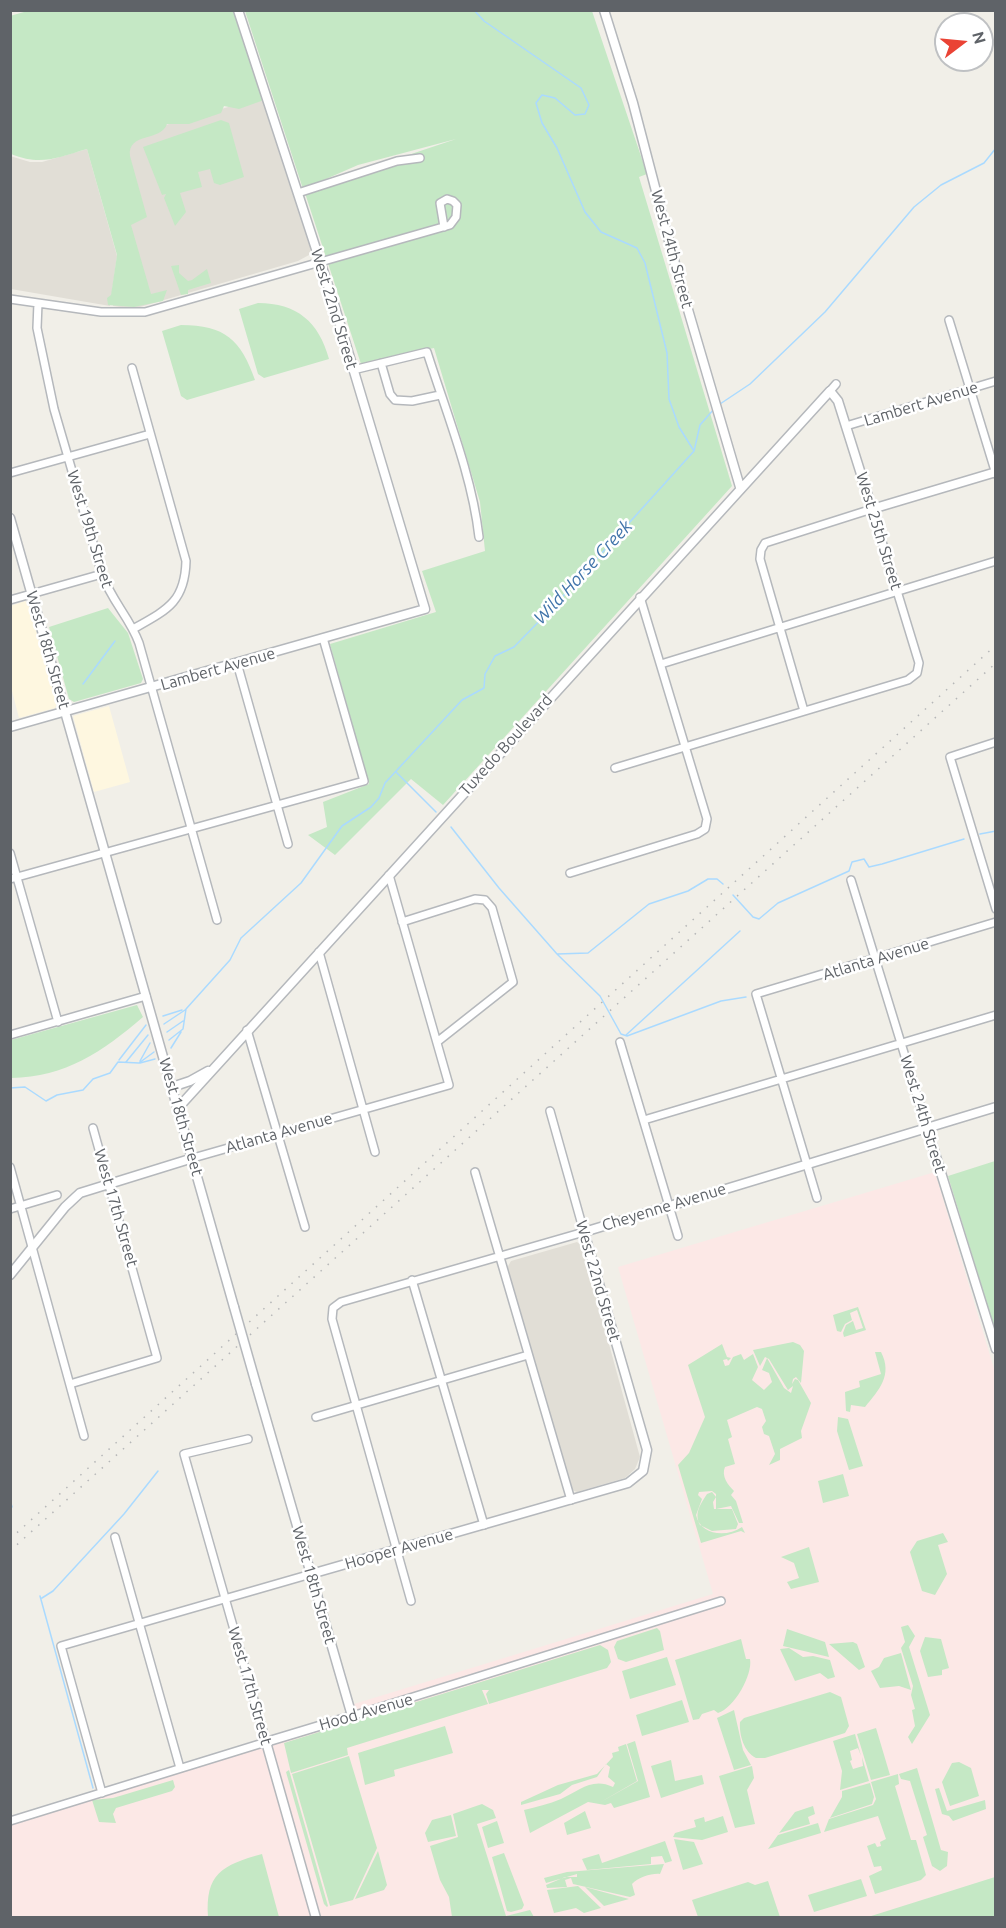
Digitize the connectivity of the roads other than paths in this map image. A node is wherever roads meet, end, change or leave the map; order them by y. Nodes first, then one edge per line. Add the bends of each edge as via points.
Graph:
1 (238, 10) edge
2 (604, 10) edge
3 (420, 158) dead end
4 (297, 192) junction
5 (444, 227) junction
6 (320, 262) junction
7 (10, 299) edge
8 (38, 303) junction
9 (949, 320) dead end
10 (381, 363) junction
11 (132, 368) dead end
12 (352, 370) junction
13 (996, 381) edge
14 (833, 387) joint
15 (969, 389) junction
16 (440, 395) junction
17 (846, 426) junction
18 (150, 434) junction
19 (68, 456) junction
20 (10, 473) edge
21 (995, 473) edge
22 (740, 487) junction
23 (872, 509) junction
24 (10, 518) edge
25 (478, 537) dead end
26 (996, 561) edge
27 (102, 574) junction
28 (898, 591) junction
29 (32, 594) junction
30 (640, 597) junction
31 (10, 600) edge
32 (425, 609) joint
33 (779, 627) junction
34 (134, 629) junction
35 (323, 638) junction
36 (237, 663) junction
37 (662, 664) junction
38 (152, 687) junction
39 (804, 711) junction
40 (66, 712) junction
41 (10, 728) edge
42 (996, 742) edge
43 (686, 747) junction
44 (615, 768) dead end
45 (278, 806) junction
46 (192, 831) junction
47 (288, 844) dead end
48 (10, 853) edge
49 (106, 854) junction
50 (570, 873) dead end
51 (389, 876) junction
52 (14, 878) edge
53 (851, 880) dead end
54 (996, 909) edge
55 (218, 920) dead end
56 (402, 922) junction
57 (996, 922) edge
58 (319, 952) junction
59 (876, 959) junction
60 (146, 996) junction
61 (996, 1015) edge
62 (58, 1022) junction
63 (247, 1030) junction
64 (10, 1035) edge
65 (437, 1042) junction
66 (620, 1042) dead end
67 (901, 1044) junction
68 (213, 1068) junction
69 (781, 1081) junction
70 (172, 1087) junction
71 (996, 1107) edge
72 (178, 1108) junction
73 (363, 1109) junction
74 (550, 1111) dead end
75 (644, 1120) junction
76 (93, 1128) dead end
77 (927, 1128) junction
78 (277, 1134) junction
79 (375, 1152) dead end
80 (193, 1158) junction
81 (807, 1164) junction
82 (10, 1167) edge
83 (475, 1173) dead end
84 (110, 1184) junction
85 (57, 1195) dead end
86 (817, 1198) dead end
87 (21, 1206) junction
88 (669, 1206) junction
89 (10, 1209) edge
90 (305, 1227) dead end
91 (584, 1232) junction
92 (678, 1236) dead end
93 (34, 1246) junction
94 (500, 1257) junction
95 (10, 1275) edge
96 (412, 1280) junction
97 (996, 1349) edge
98 (528, 1355) junction
99 (441, 1381) junction
100 (70, 1384) junction
101 (356, 1405) junction
102 (316, 1417) dead end
103 (84, 1436) dead end
104 (248, 1439) dead end
105 (647, 1450) joint
106 (571, 1500) junction
107 (484, 1525) junction
108 (115, 1537) dead end
109 (396, 1550) junction
110 (310, 1574) junction
111 (225, 1599) junction
112 (411, 1601) dead end
113 (721, 1601) dead end
114 (139, 1623) junction
115 (352, 1716) junction
116 (266, 1742) junction
117 (180, 1768) junction
118 (102, 1793) junction
119 (10, 1821) edge
120 (316, 1917) edge

1 - 4 street, West 22nd Street
2 - 22 street, West 24th Street
3 - 4 street via 397,161
4 - 6 street, West 22nd Street
5 - 5 street via 440,203 447,199 457,209 456,217
5 - 6 street
6 - 8 street via 146,312 101,312
6 - 12 street, West 22nd Street
7 - 8 street
8 - 19 street, West 19th Street via 37,327
9 - 15 street
10 - 12 street
10 - 16 street via 395,400
10 - 16 street via 427,352
11 - 18 street
12 - 32 street, West 22nd Street
13 - 15 street, Lambert Avenue
14 - 17 street, West 25th Street
14 - 22 street, Tuxedo Boulevard
15 - 17 street, Lambert Avenue
15 - 21 street
16 - 25 street via 477,520
17 - 23 street, West 25th Street
18 - 19 street
18 - 34 street via 186,561 186,578 168,610
19 - 20 street
19 - 27 street, West 19th Street
21 - 23 street
22 - 30 street, Tuxedo Boulevard
23 - 28 street, West 25th Street
23 - 33 street via 765,543 760,559
24 - 29 street, West 18th Street
26 - 28 street
27 - 29 street
27 - 34 street, West 19th Street via 112,599
28 - 33 street
28 - 39 street, West 25th Street via 919,663 917,673 908,680
29 - 31 street
29 - 40 street, West 18th Street
30 - 37 street
30 - 51 street, Tuxedo Boulevard
32 - 35 street, Lambert Avenue
33 - 37 street
33 - 39 street
34 - 38 street, West 19th Street
35 - 36 street, Lambert Avenue
35 - 45 street via 363,781
36 - 38 street, Lambert Avenue
36 - 45 street
37 - 43 street
38 - 40 street, Lambert Avenue
38 - 46 street, West 19th Street
39 - 43 street
40 - 41 street, Lambert Avenue
40 - 49 street, West 18th Street
42 - 54 street via 950,757
43 - 44 street
43 - 50 street via 707,819 705,829
45 - 46 street
45 - 47 street
46 - 49 street
46 - 55 street, West 19th Street
48 - 52 street
49 - 52 street
49 - 60 street, West 18th Street
51 - 56 street
51 - 58 street, Tuxedo Boulevard
52 - 62 street
53 - 59 street, West 24th Street
56 - 65 street
56 - 65 street via 475,899 485,900 492,908 513,982
57 - 59 street, Atlanta Avenue
58 - 63 street, Tuxedo Boulevard
58 - 73 street
59 - 67 street, West 24th Street
59 - 69 street, Atlanta Avenue via 756,994
60 - 62 street
60 - 70 street, West 18th Street
61 - 67 street
62 - 64 street
63 - 68 street, Tuxedo Boulevard
63 - 78 street
65 - 73 street, Atlanta Avenue via 449,1085
66 - 75 street
67 - 69 street
67 - 77 street, West 24th Street
68 - 70 street via 195,1080
68 - 72 street, Tuxedo Boulevard
69 - 75 street
69 - 81 street
70 - 72 street, West 18th Street
71 - 77 street, Cheyenne Avenue
72 - 80 street, West 18th Street
73 - 78 street, Atlanta Avenue
73 - 79 street
74 - 91 street, West 22nd Street
75 - 88 street
76 - 84 street, West 17th Street
77 - 81 street, Cheyenne Avenue
77 - 97 street, West 24th Street
78 - 80 street, Atlanta Avenue
78 - 90 street
80 - 84 street, Atlanta Avenue
80 - 110 street, West 18th Street, bridge
81 - 86 street
81 - 88 street, Cheyenne Avenue
82 - 87 street
83 - 94 street
84 - 93 street via 80,1193
84 - 100 street, West 17th Street via 157,1358
85 - 87 street
87 - 89 street
87 - 93 street
88 - 91 street, Cheyenne Avenue
88 - 92 street
91 - 94 street, Cheyenne Avenue
91 - 105 street, West 22nd Street
93 - 95 street
93 - 100 street
94 - 96 street, Cheyenne Avenue
94 - 98 street
96 - 99 street
96 - 101 street, Cheyenne Avenue via 333,1308 332,1319
98 - 99 street
98 - 106 street
99 - 101 street
99 - 107 street
100 - 103 street
101 - 102 street
101 - 109 street
104 - 111 street, West 17th Street via 184,1454
105 - 106 street, Hooper Avenue via 643,1471 628,1483
106 - 107 street, Hooper Avenue
107 - 109 street, Hooper Avenue
108 - 114 street
109 - 110 street, Hooper Avenue
109 - 112 street
110 - 111 street, Hooper Avenue
110 - 115 street, West 18th Street
111 - 114 street, Hooper Avenue
111 - 116 street, West 17th Street
113 - 115 street, Hood Avenue
114 - 117 street
114 - 118 street, Hooper Avenue via 61,1646
115 - 116 street, Hood Avenue
116 - 117 street, Hood Avenue
116 - 120 street, West 17th Street
117 - 118 street, Hood Avenue
118 - 119 street, Hood Avenue

